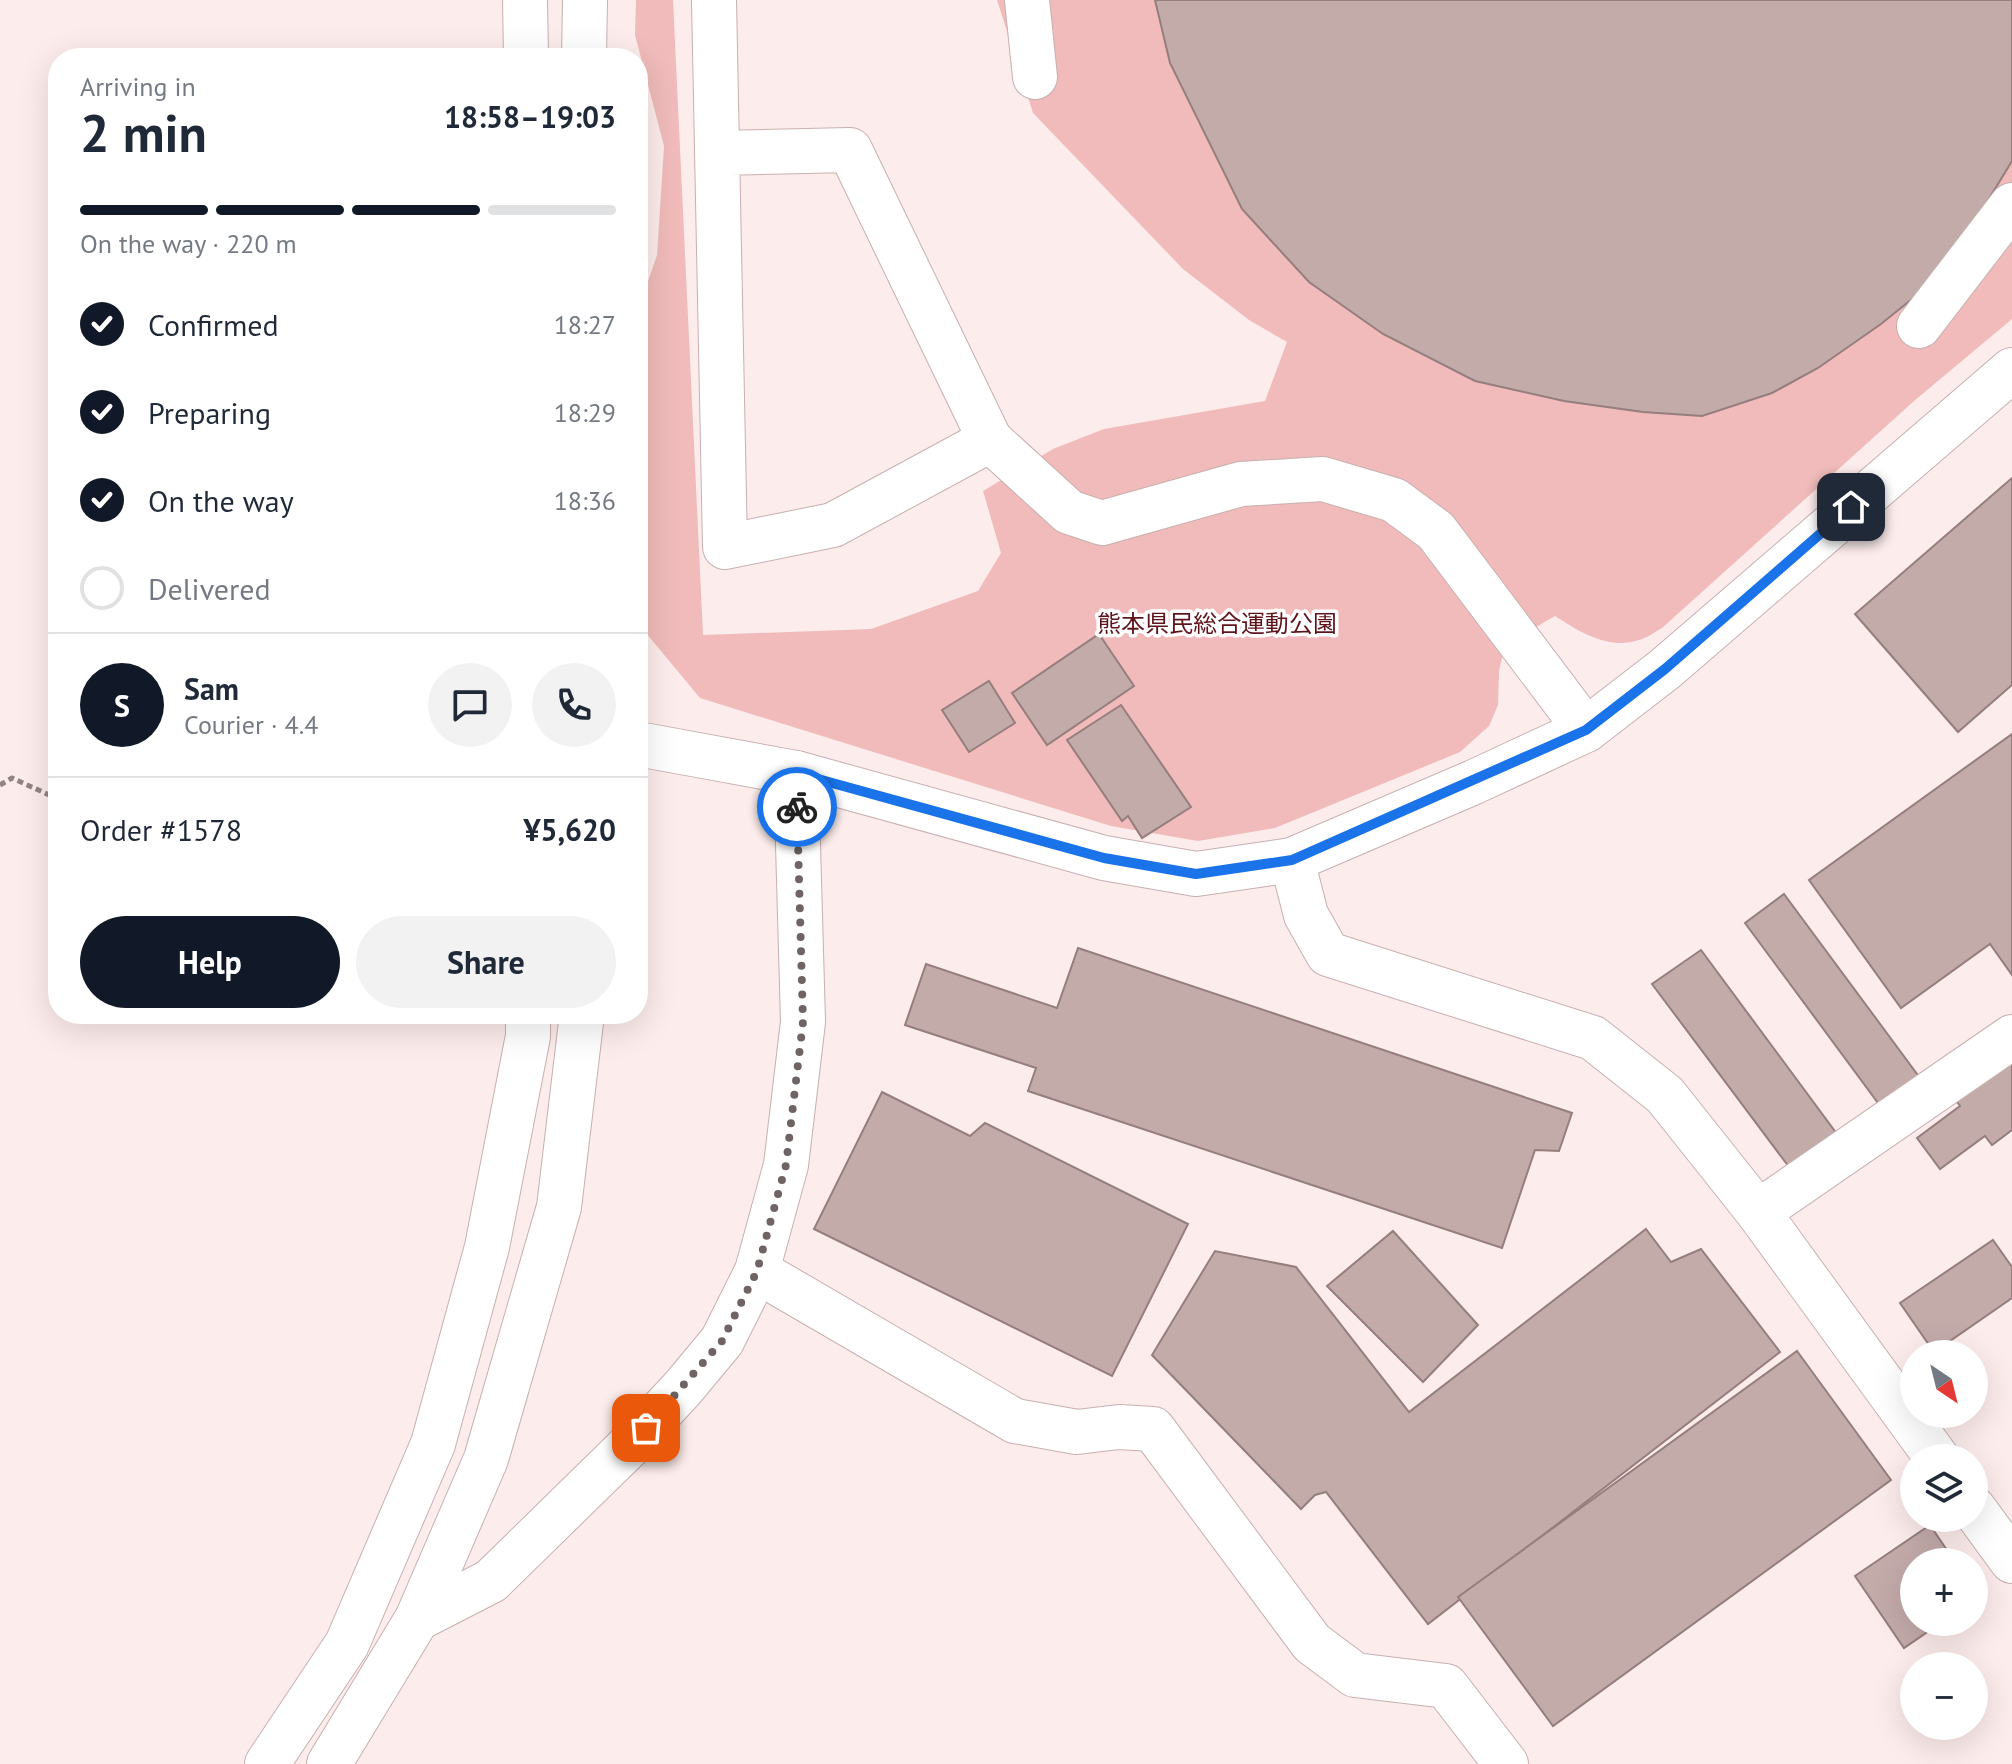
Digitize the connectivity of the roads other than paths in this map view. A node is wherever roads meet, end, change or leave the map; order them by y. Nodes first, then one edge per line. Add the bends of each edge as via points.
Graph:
1 (525, 0) edge
2 (585, 0) edge
3 (714, 0) edge
4 (1027, 0) edge
5 (526, 48) edge
6 (584, 48) edge
7 (1035, 77) dead end
8 (718, 153) junction
9 (2012, 205) edge
10 (1919, 326) dead end
11 (2012, 370) edge
12 (990, 440) junction
13 (1586, 730) junction
14 (648, 746) edge
15 (796, 773) junction
16 (1292, 860) junction
17 (528, 1024) edge
18 (581, 1024) edge
19 (2012, 1037) edge
20 (1758, 1212) junction
21 (757, 1271) junction
22 (1927, 1444) edge
23 (1988, 1528) edge
24 (2012, 1561) edge
25 (417, 1619) junction
26 (267, 1764) edge
27 (329, 1764) edge
28 (1506, 1764) edge

1 - 5 street
2 - 6 street
3 - 8 street
4 - 7 street
8 - 12 street via 850,150
8 - 12 street via 725,547 833,525
9 - 10 street
11 - 13 street via 1665,669
12 - 13 street via 1069,512 1102,523 1241,484 1323,479 1394,500 1436,531
13 - 16 street
14 - 15 street
15 - 16 street via 1119,861 1196,874
15 - 21 street via 803,1022 786,1165
16 - 20 street via 1306,915 1328,954 1593,1038 1665,1095
17 - 26 street via 487,1247 433,1444 347,1644
18 - 25 street via 559,1207 486,1459
19 - 20 street
20 - 22 street
21 - 25 street via 722,1341 628,1447 491,1581
21 - 28 street via 1015,1421 1077,1432 1153,1429 1312,1643 1355,1675 1446,1686
23 - 24 street
25 - 27 street

